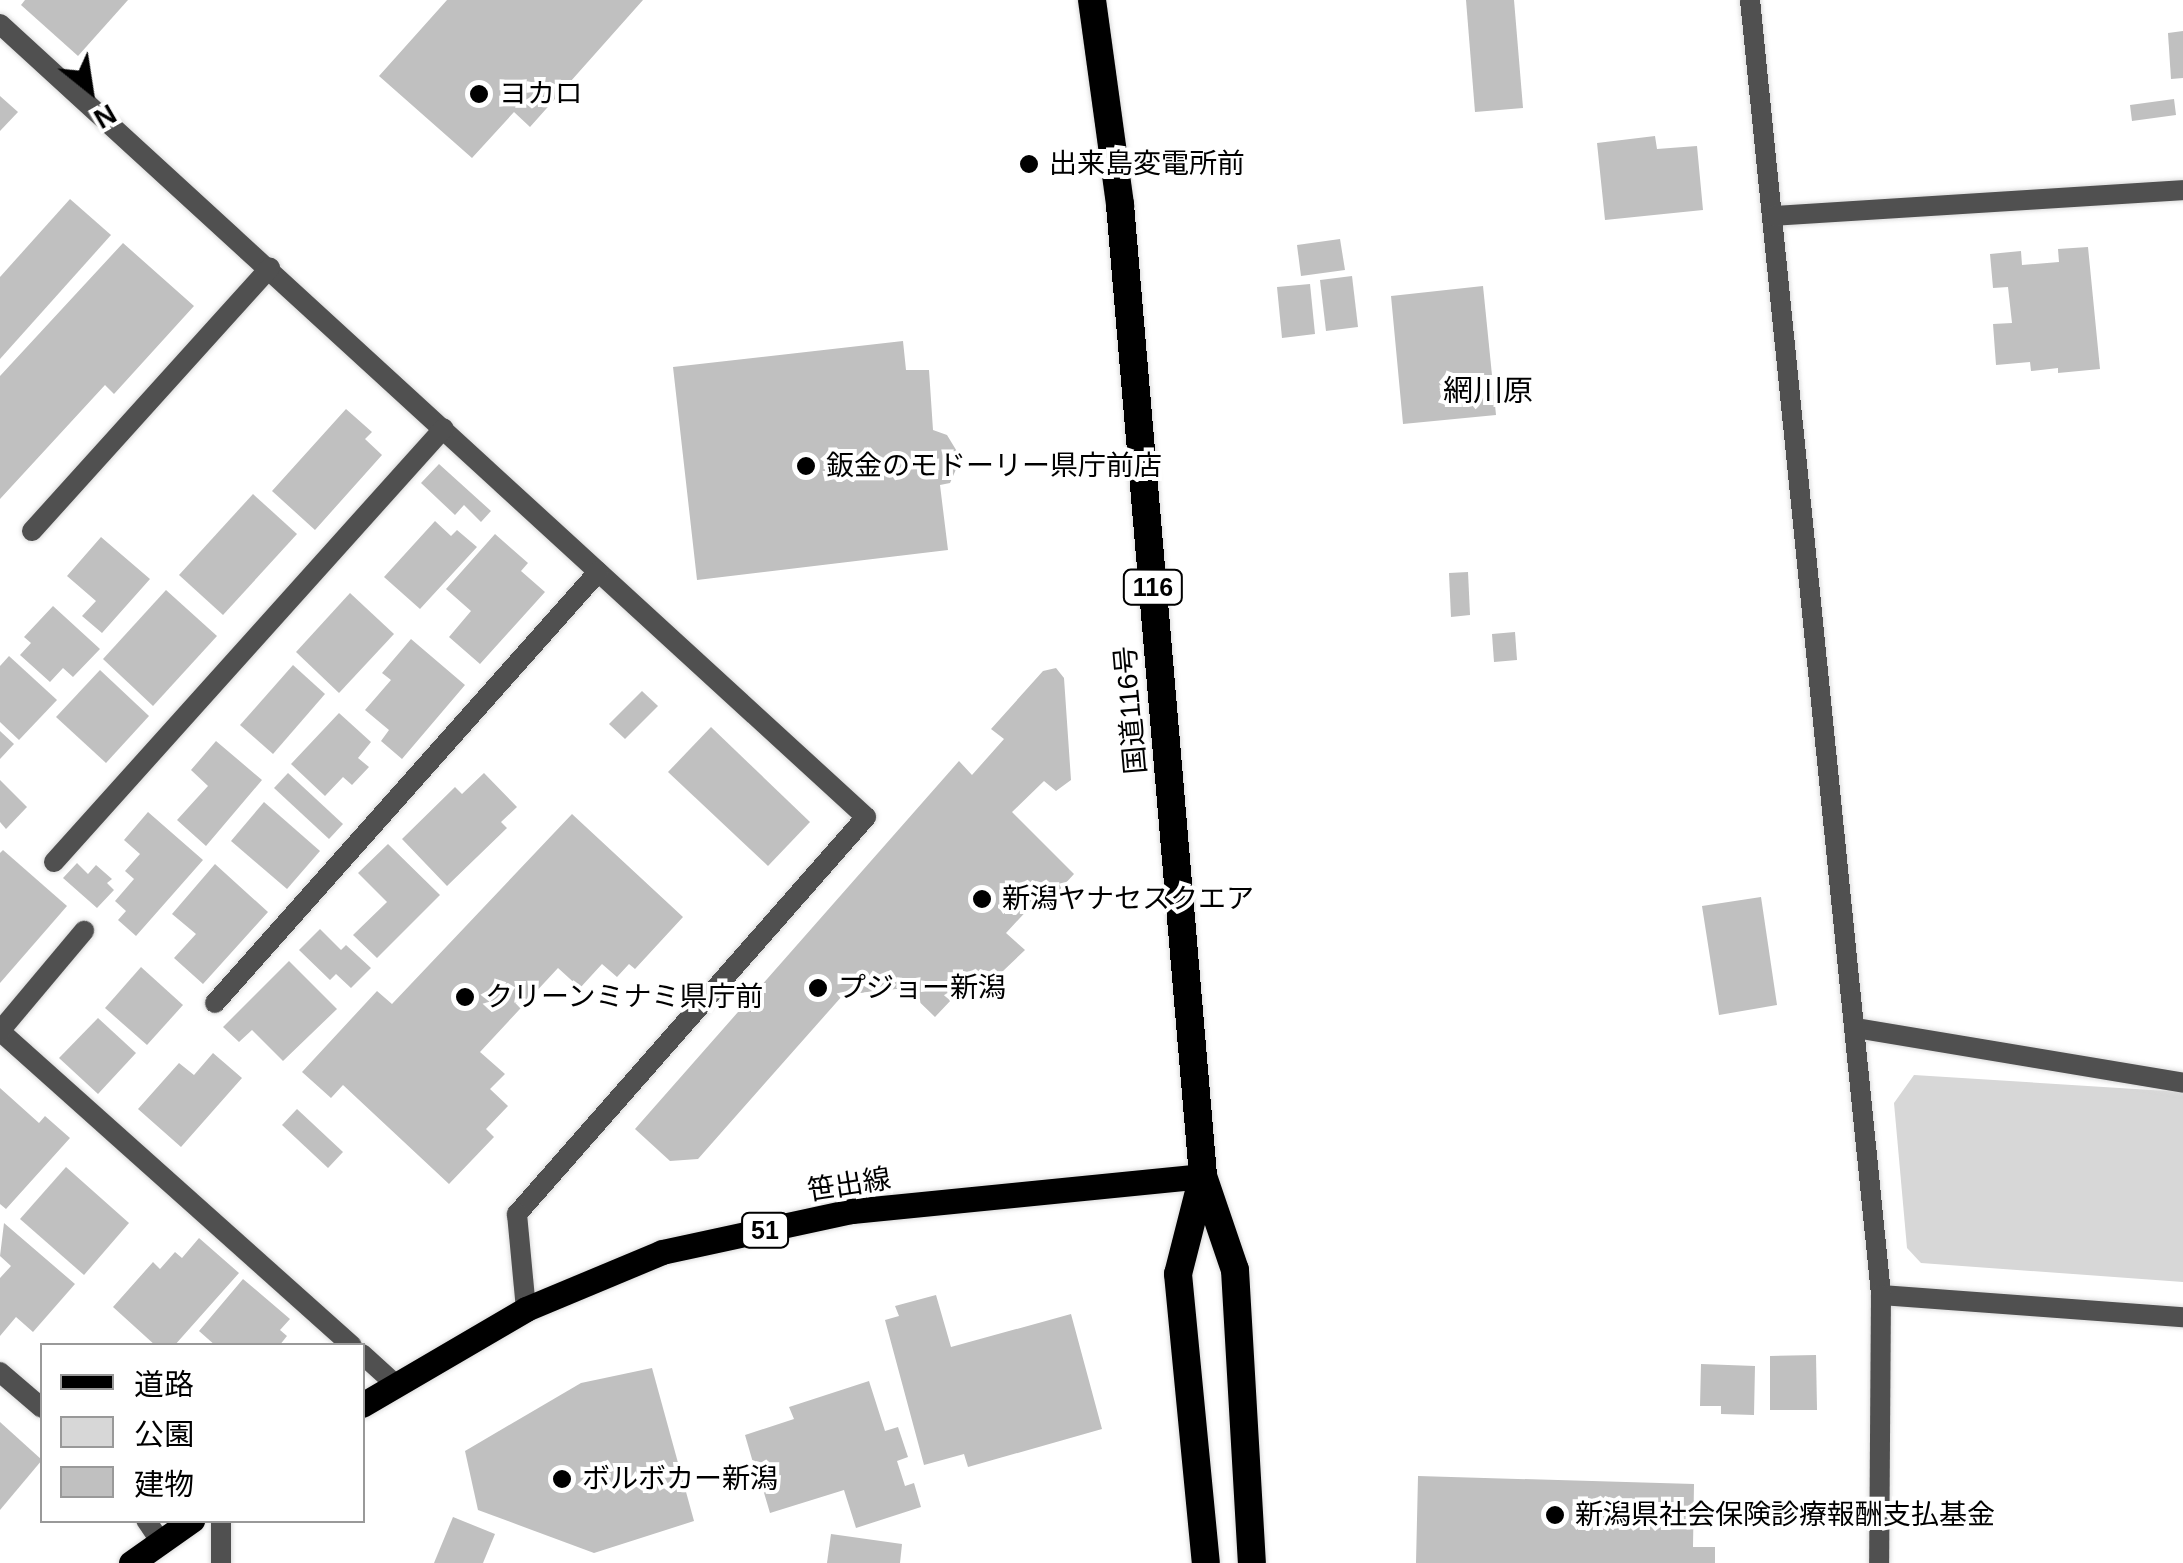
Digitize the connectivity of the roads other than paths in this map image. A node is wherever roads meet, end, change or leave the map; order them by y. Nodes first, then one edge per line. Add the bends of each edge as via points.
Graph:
1 (1092, 0) edge
2 (1750, 0) edge
3 (0, 24) edge
4 (2183, 190) edge
5 (1772, 216) junction
6 (270, 268) junction
7 (444, 428) junction
8 (32, 531) dead end
9 (598, 572) junction
10 (54, 862) dead end
11 (84, 931) dead end
12 (216, 1003) dead end
13 (1856, 1028) junction
14 (0, 1031) edge
15 (2183, 1084) edge
16 (1204, 1176) junction
17 (1881, 1295) junction
18 (526, 1309) junction
19 (2183, 1317) edge
20 (349, 1343) edge
21 (365, 1357) edge
22 (0, 1372) edge
23 (394, 1383) junction
24 (365, 1402) edge
25 (40, 1406) edge
26 (181, 1523) edge
27 (220, 1523) edge
28 (153, 1531) edge
29 (131, 1563) edge
30 (221, 1563) edge
31 (1206, 1563) edge
32 (1252, 1563) edge
33 (1879, 1563) edge

1 - 16 highway, 国道116号 / 116 via 1120,205
2 - 5 street
3 - 6 street
4 - 5 street
5 - 13 street
6 - 7 street
6 - 8 street
7 - 9 street
7 - 10 street
9 - 12 street
9 - 18 street via 866,818 517,1214
11 - 14 street
13 - 15 street
13 - 17 street
14 - 20 street
16 - 18 main road, 笹出線 / 51 via 852,1212 662,1252
16 - 31 highway, 国道116号 / 116 via 1178,1274
16 - 32 highway, 国道116号 / 116 via 1235,1270
17 - 19 street
17 - 33 street
18 - 23 main road, 笹出線 / 51
21 - 23 street
22 - 25 street
23 - 24 main road, 笹出線 / 51
26 - 28 main road
27 - 30 street
28 - 29 main road

